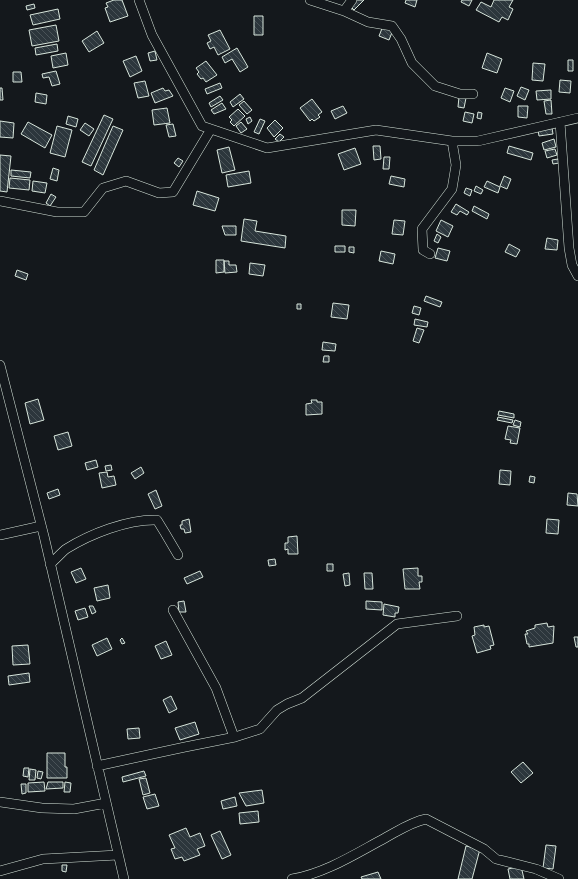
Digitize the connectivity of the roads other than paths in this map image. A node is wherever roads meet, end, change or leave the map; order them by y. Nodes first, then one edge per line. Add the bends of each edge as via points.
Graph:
1 (139, 0) edge
2 (310, 0) edge
3 (352, 0) edge
4 (344, 12) junction
5 (474, 94) dead end
6 (578, 118) edge
7 (560, 122) junction
8 (211, 129) junction
9 (452, 141) junction
10 (0, 201) edge
11 (430, 254) dead end
12 (578, 276) edge
13 (0, 366) edge
14 (41, 526) junction
15 (0, 535) edge
16 (178, 555) dead end
17 (50, 564) junction
18 (173, 610) dead end
19 (457, 616) dead end
20 (234, 737) junction
21 (97, 766) junction
22 (0, 802) edge
23 (106, 803) junction
24 (118, 855) junction
25 (0, 871) edge
26 (124, 879) edge
27 (292, 879) edge
28 (559, 879) edge

1 - 8 street via 152,35 198,119 202,126
2 - 4 street
3 - 4 street
4 - 5 street via 368,22 392,26 412,63 435,86 460,94
6 - 7 street
7 - 9 street via 478,141
7 - 12 street via 569,248 572,265
8 - 9 street via 267,148 376,130
8 - 10 street via 172,192 158,193 126,181 103,188 84,212 57,212
9 - 11 street via 456,165 452,189 422,229 423,250
13 - 14 street
14 - 15 street
14 - 17 street
16 - 17 street via 157,520 146,520 106,529 66,550
17 - 21 street
18 - 20 street via 216,688
19 - 20 street via 397,624 302,698 277,710 260,729
20 - 21 street
21 - 23 street
22 - 23 street via 42,808 74,809
23 - 24 street
24 - 25 street via 43,859
24 - 26 street
27 - 28 street via 320,872 403,828 426,819 484,849 496,859 536,869

